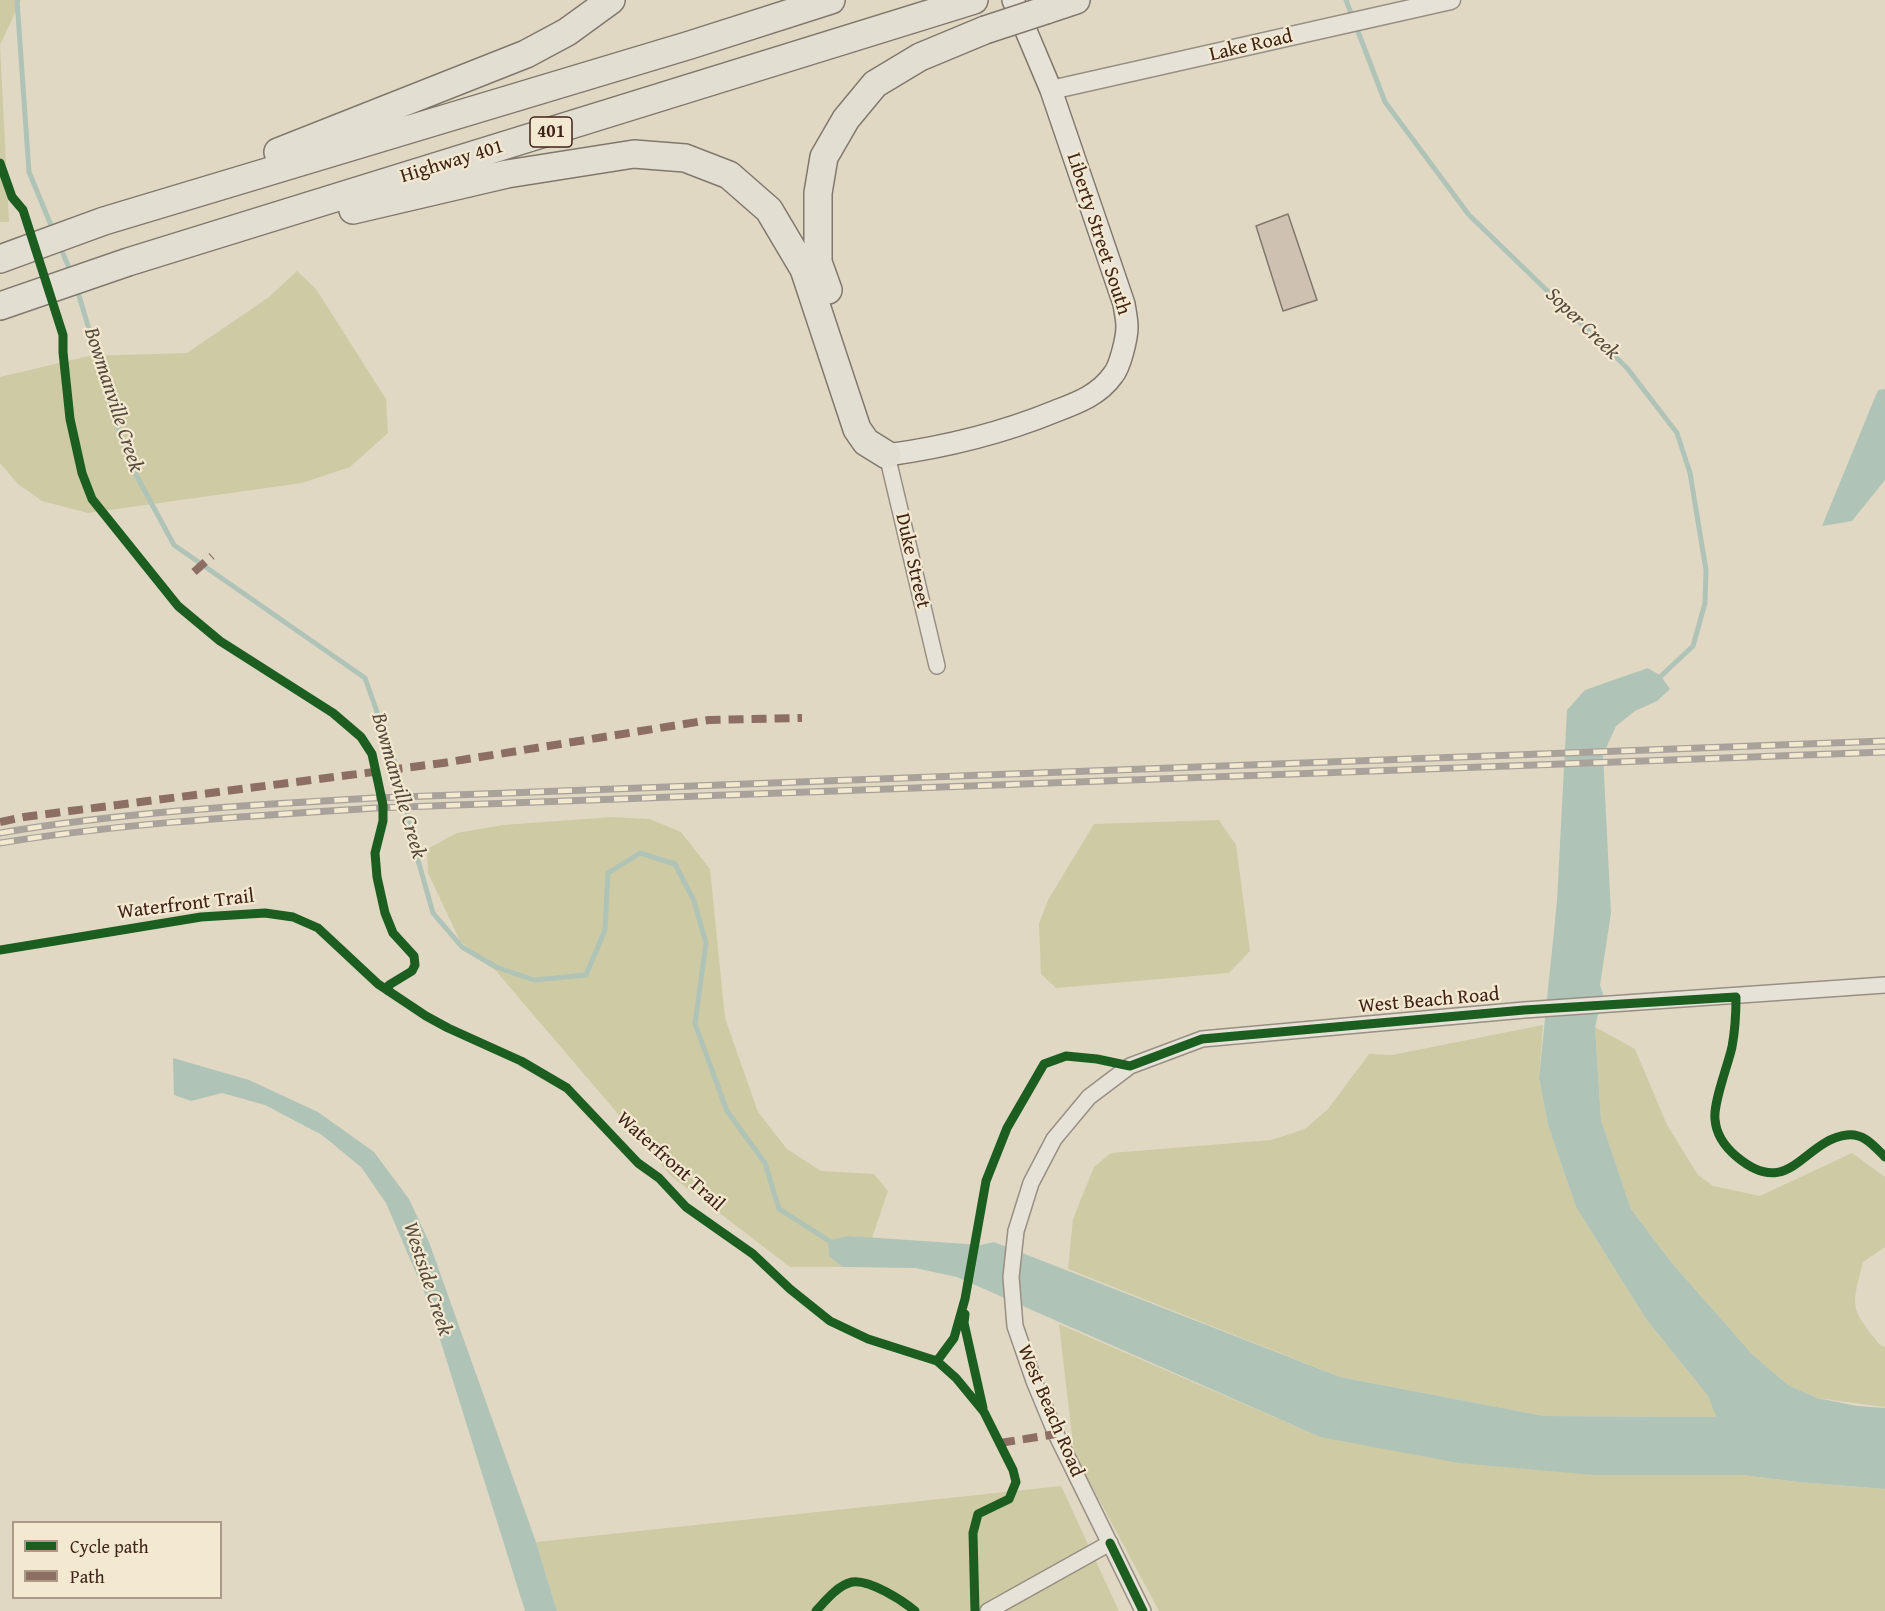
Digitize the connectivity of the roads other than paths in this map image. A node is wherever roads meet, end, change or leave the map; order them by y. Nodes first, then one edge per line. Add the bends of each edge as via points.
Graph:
1 (611, 0) edge
2 (831, 0) edge
3 (974, 0) edge
4 (1013, 0) edge
5 (1076, 0) edge
6 (1451, 0) edge
7 (1051, 90) junction
8 (104, 221) junction
9 (0, 260) edge
10 (128, 262) junction
11 (0, 306) edge
12 (887, 455) junction
13 (937, 666) dead end
14 (1885, 985) edge
15 (1110, 1543) junction
16 (988, 1611) edge
17 (1143, 1611) edge

1 - 8 highway via 567,32 526,54
2 - 8 highway, 401
3 - 10 highway, Highway 401 / 401
4 - 7 main road, Liberty Street South
5 - 12 highway, bridge via 985,30 920,57 875,84 846,119 824,157 818,193 818,262
6 - 7 street, Lake Road
7 - 12 main road, Liberty Street South via 1124,304 1127,328 1115,374 1085,399 1015,428 943,447
8 - 9 highway, 401
10 - 11 highway, Highway 401 / 401
10 - 12 highway via 507,174 634,154 685,158 729,175 769,210 804,269 857,429 866,442
12 - 13 street, Duke Street
14 - 15 street, West Beach Road via 1524,1010 1202,1039 1130,1066 1089,1097 1054,1139 1031,1183 1016,1231 1011,1277 1015,1326 1034,1381
15 - 16 street
15 - 17 street, West Beach Road

